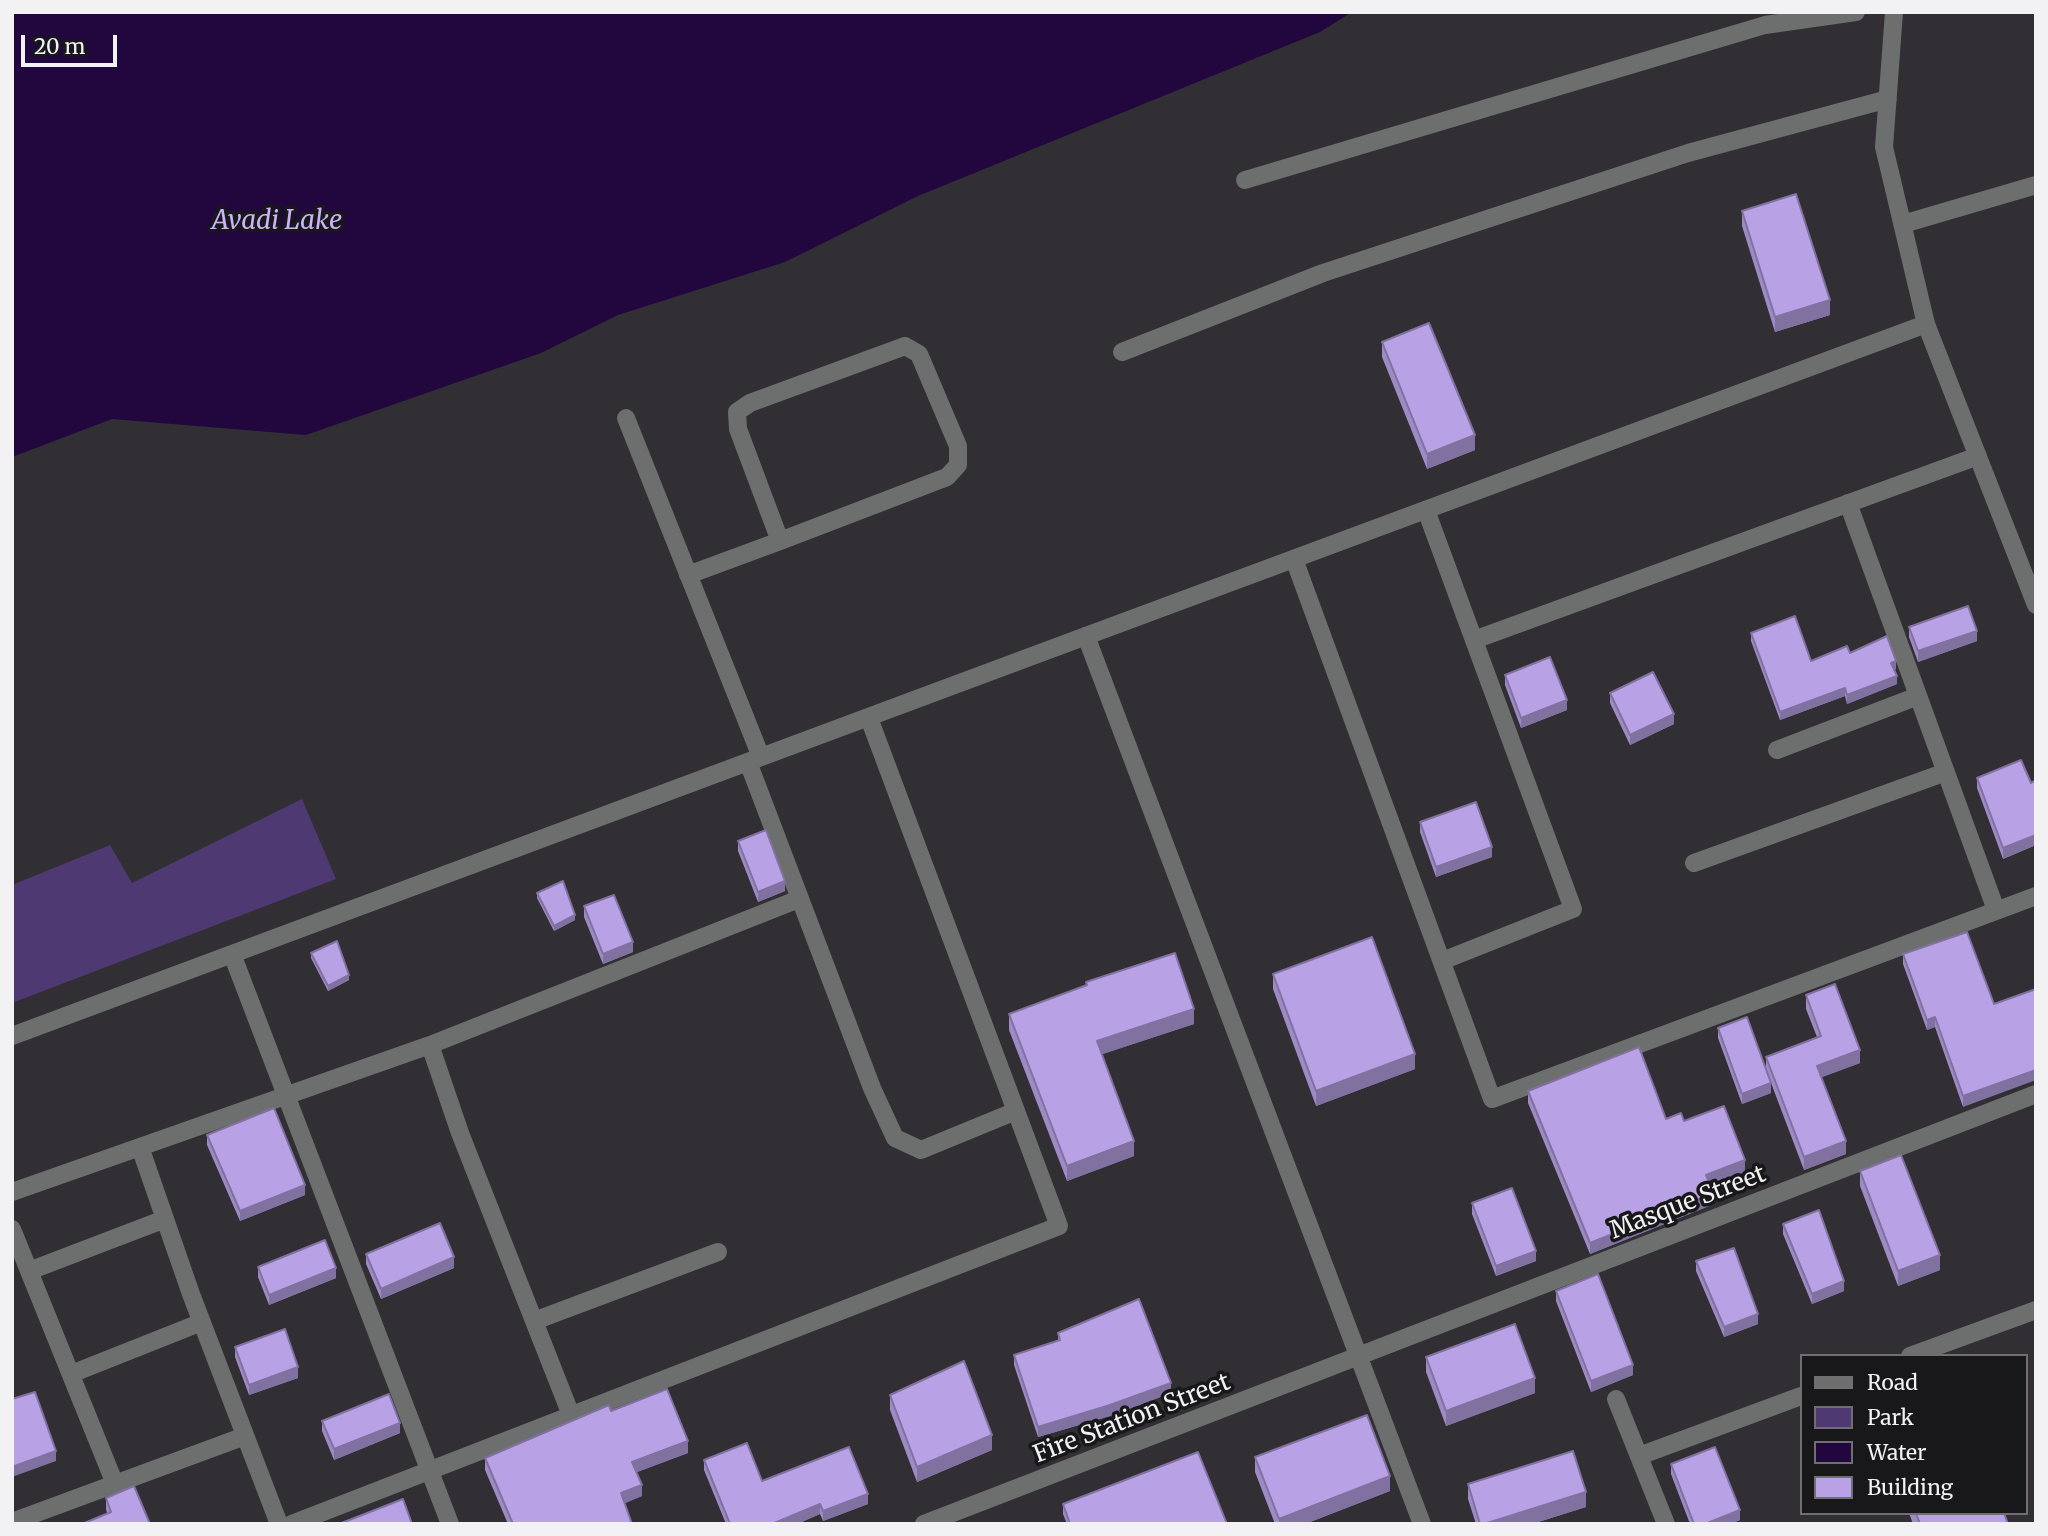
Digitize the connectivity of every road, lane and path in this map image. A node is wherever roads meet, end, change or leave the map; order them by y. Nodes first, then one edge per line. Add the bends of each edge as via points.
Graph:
1 (1856, 12) edge
2 (1894, 12) edge
3 (1888, 99) junction
4 (1245, 180) dead end
5 (2036, 185) edge
6 (1903, 224) junction
7 (1926, 324) junction
8 (1122, 352) dead end
9 (625, 418) dead end
10 (1978, 456) junction
11 (1848, 503) junction
12 (1426, 510) junction
13 (780, 541) junction
14 (1294, 559) junction
15 (688, 576) junction
16 (2036, 605) edge
17 (1086, 636) junction
18 (1474, 640) junction
19 (1918, 696) junction
20 (869, 718) junction
21 (1777, 750) dead end
22 (754, 760) junction
23 (1946, 772) junction
24 (1694, 863) dead end
25 (2036, 895) edge
26 (799, 899) junction
27 (1996, 910) junction
28 (232, 954) junction
29 (1442, 961) junction
30 (12, 1036) edge
31 (430, 1045) junction
32 (2036, 1094) edge
33 (285, 1095) junction
34 (1016, 1111) junction
35 (141, 1147) junction
36 (12, 1192) edge
37 (165, 1219) junction
38 (12, 1229) edge
39 (718, 1252) dead end
40 (29, 1271) junction
41 (2036, 1310) edge
42 (534, 1321) junction
43 (202, 1322) junction
44 (1915, 1354) edge
45 (1357, 1357) junction
46 (71, 1374) junction
47 (1800, 1396) edge
48 (1616, 1399) dead end
49 (571, 1415) junction
50 (245, 1436) junction
51 (1639, 1456) junction
52 (430, 1470) junction
53 (115, 1484) junction
54 (12, 1522) edge
55 (279, 1524) edge
56 (292, 1524) edge
57 (450, 1524) edge
58 (924, 1524) edge
59 (1422, 1524) edge
60 (1666, 1524) edge

1 - 4 street via 1765,25
2 - 3 street
3 - 6 street via 1884,147
3 - 8 street via 1688,153 1323,273
5 - 6 street
6 - 7 street
7 - 10 street
7 - 12 street
9 - 15 street
10 - 11 street
10 - 16 street
11 - 18 street
11 - 19 street
12 - 14 street
12 - 18 street
13 - 13 street via 947,477 958,465 958,446 919,354 905,346 750,403 737,412 738,429
13 - 15 street
14 - 17 street
14 - 29 street
15 - 22 street
17 - 20 street
17 - 45 street
18 - 29 street via 1573,909
19 - 21 street
19 - 23 street
20 - 22 street
20 - 34 street
22 - 26 street
22 - 28 street
23 - 24 street
23 - 27 street
25 - 27 street
26 - 31 street
26 - 34 street via 895,1138 921,1150
27 - 29 street via 1492,1099
28 - 30 street
28 - 33 street
31 - 33 street
31 - 42 street
32 - 45 street, Masque Street
33 - 35 street
33 - 52 street
34 - 49 street via 1059,1226
35 - 36 street
35 - 37 street
37 - 40 street
37 - 43 street
38 - 40 street
39 - 42 street
40 - 46 street
41 - 44 street
42 - 49 street
43 - 46 street
43 - 50 street
45 - 58 street, Fire Station Street
45 - 59 street
46 - 53 street
47 - 51 street
48 - 51 street
49 - 52 street
50 - 53 street
50 - 55 street
51 - 60 street
52 - 56 street
52 - 57 street
53 - 54 street

